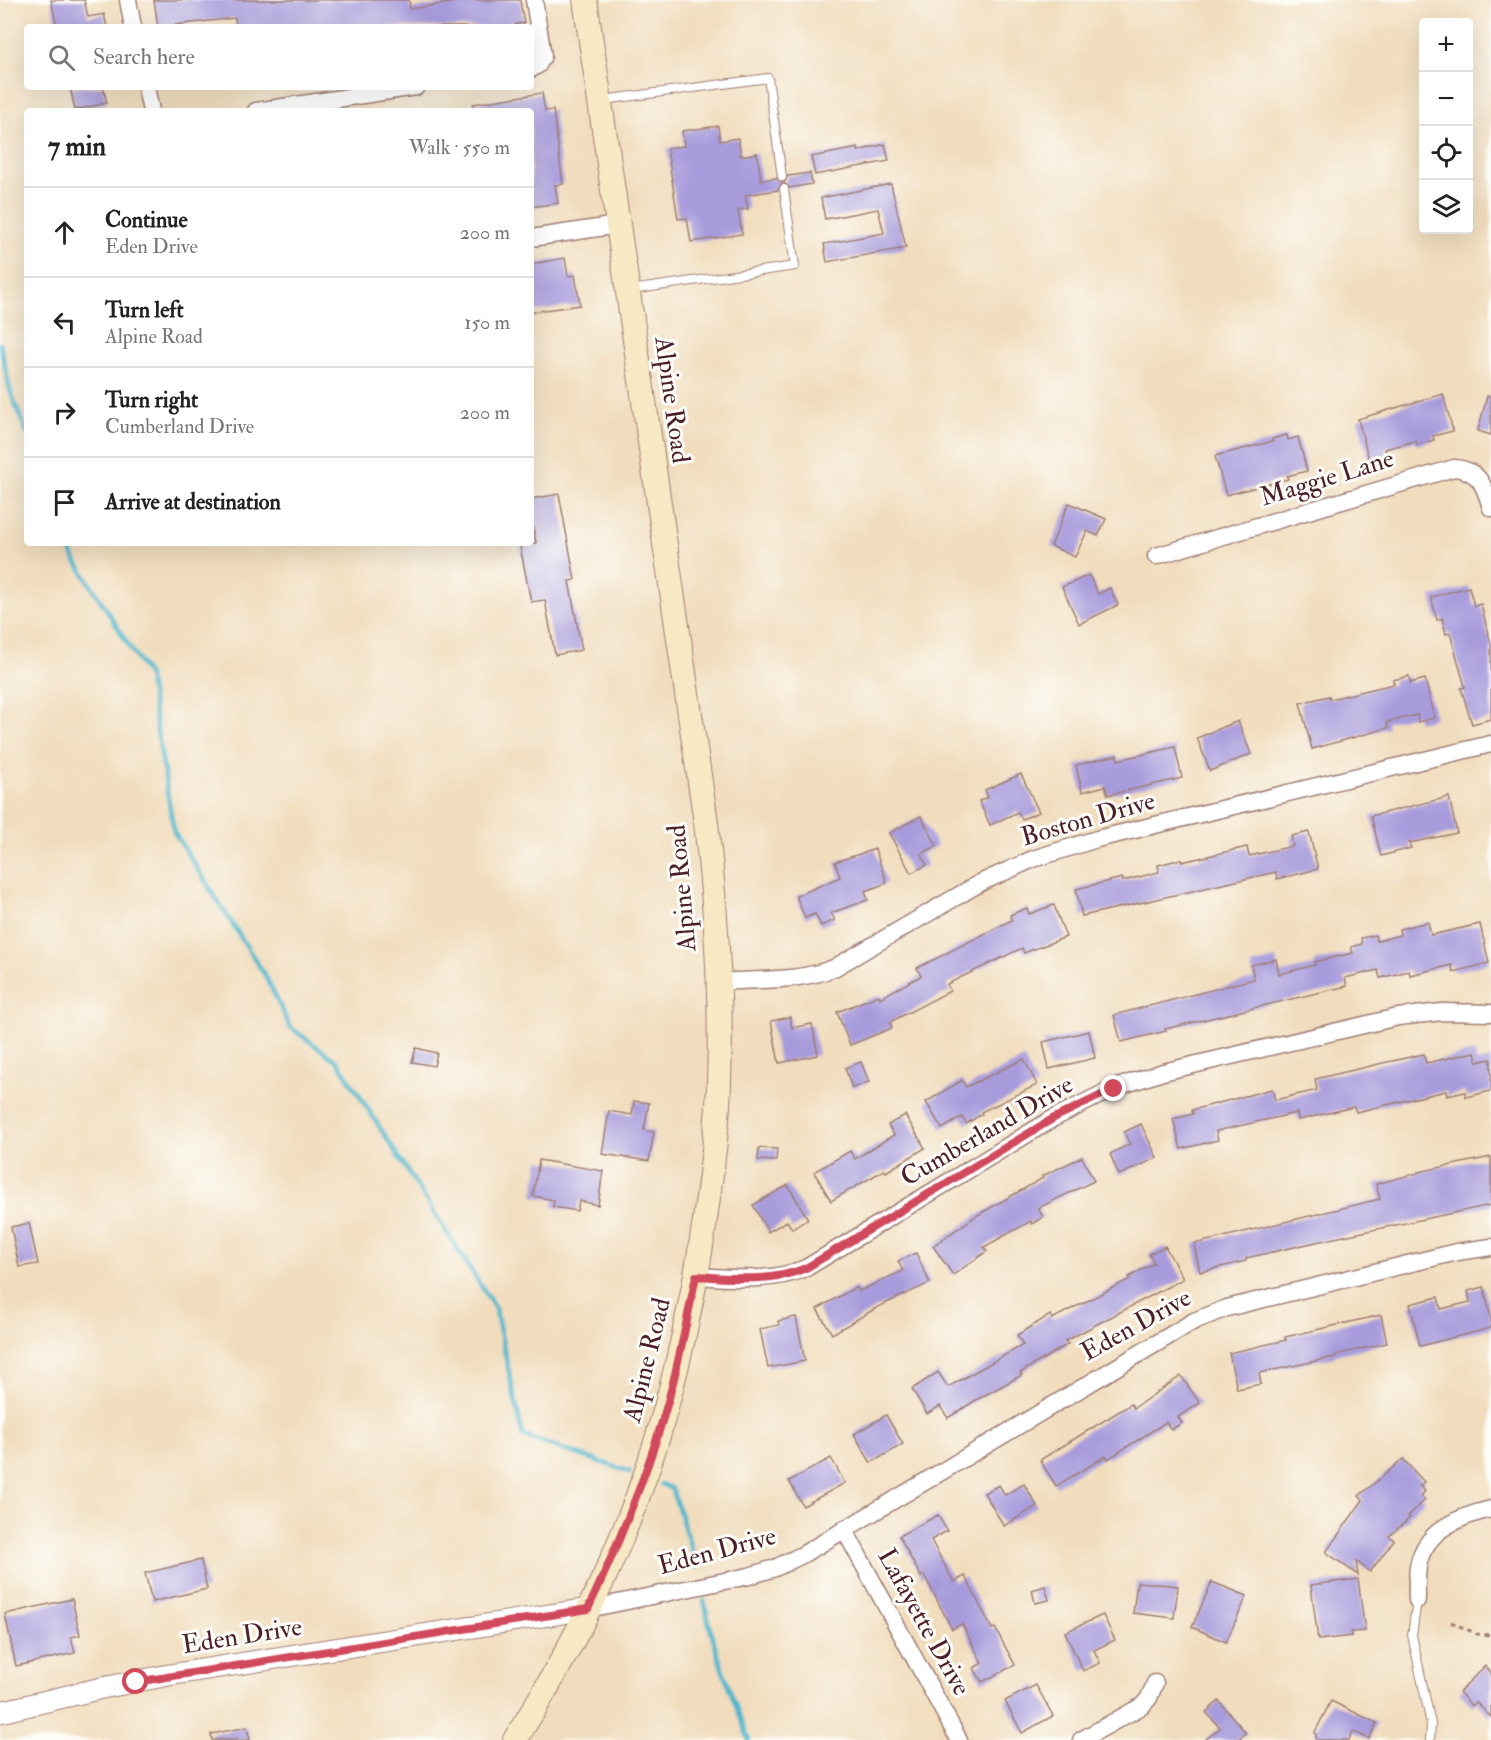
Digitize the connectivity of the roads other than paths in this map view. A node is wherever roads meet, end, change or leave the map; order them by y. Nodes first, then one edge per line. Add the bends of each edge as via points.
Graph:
1 (128, 0) edge
2 (534, 0) edge
3 (585, 0) edge
4 (133, 24) edge
5 (534, 67) edge
6 (147, 90) edge
7 (396, 90) edge
8 (600, 101) junction
9 (151, 108) edge
10 (276, 108) edge
11 (782, 177) dead end
12 (784, 189) dead end
13 (618, 225) junction
14 (534, 238) edge
15 (627, 290) junction
16 (1491, 508) edge
17 (1156, 556) dead end
18 (1491, 744) edge
19 (719, 982) junction
20 (1491, 1013) edge
21 (1491, 1247) edge
22 (696, 1276) junction
23 (1491, 1509) edge
24 (844, 1529) junction
25 (1417, 1600) joint
26 (588, 1609) junction
27 (1155, 1683) dead end
28 (0, 1713) edge
29 (515, 1740) edge
30 (959, 1740) edge
31 (1081, 1740) edge
32 (1430, 1740) edge

1 - 4 street
2 - 5 street via 543,56
3 - 8 main road, Alpine Road
6 - 9 street
7 - 10 street
8 - 11 lane via 768,78
8 - 13 main road, Alpine Road
12 - 15 lane via 795,266
13 - 14 street
13 - 15 main road, Alpine Road
15 - 19 main road, Alpine Road via 706,823
16 - 17 street, Maggie Lane via 1483,483 1471,472 1454,468
18 - 19 street, Boston Drive via 1060,850 1005,870 825,972
19 - 22 main road, Alpine Road via 717,1123
20 - 22 street, Cumberland Drive via 1442,1012 1398,1017 1149,1076 1054,1118 806,1268 768,1278
21 - 24 street, Eden Drive via 1244,1304 1194,1321
22 - 26 main road, Alpine Road via 667,1405 648,1464
23 - 25 street via 1457,1520 1426,1545 1419,1562
24 - 26 street, Eden Drive via 802,1555 762,1573
24 - 30 street, Lafayette Drive
25 - 32 lane via 1412,1635 1431,1724
26 - 28 street, Eden Drive via 170,1675
26 - 29 main road, Alpine Road
27 - 31 street via 1142,1706

